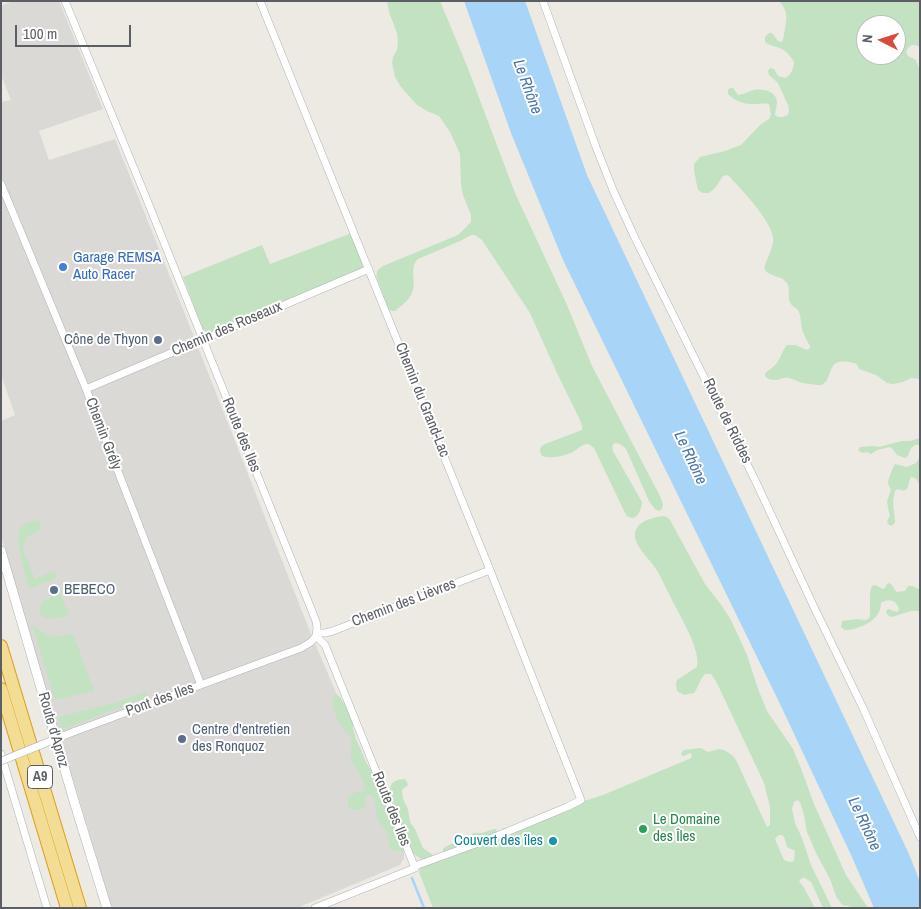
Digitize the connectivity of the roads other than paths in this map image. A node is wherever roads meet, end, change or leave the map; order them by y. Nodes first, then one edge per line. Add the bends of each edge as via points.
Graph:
1 (65, 1) edge
2 (260, 1) edge
3 (543, 1) edge
4 (1, 184) edge
5 (369, 269) junction
6 (202, 340) junction
7 (86, 389) junction
8 (1, 551) edge
9 (490, 570) junction
10 (316, 634) junction
11 (1, 646) edge
12 (201, 685) junction
13 (1, 689) edge
14 (1, 754) edge
15 (1, 761) edge
16 (920, 838) edge
17 (415, 867) junction
18 (47, 908) edge
19 (67, 908) edge
20 (80, 908) edge
21 (107, 908) edge
22 (315, 908) edge

1 - 6 street, Route des Iles
2 - 5 street, Chemin du Grand-Lac
3 - 16 street, Route de Riddes via 613,190 756,482 863,708
4 - 7 street, Chemin Grély
5 - 6 street, Chemin des Roseaux
5 - 9 street, Chemin du Grand-Lac
6 - 7 street, Chemin des Roseaux
6 - 10 street, Route des Iles via 316,621
7 - 12 street, Chemin Grély
8 - 21 street, Route d'Aproz
9 - 10 street, Chemin des Lièvres via 333,631
9 - 17 street, Chemin du Grand-Lac via 581,800
10 - 12 street, Pont des Iles via 301,648
10 - 17 street, Route des Iles via 325,645
11 - 20 highway, A9
12 - 15 street, Pont des Iles, bridge
13 - 19 highway, A9
14 - 18 street
17 - 22 street

